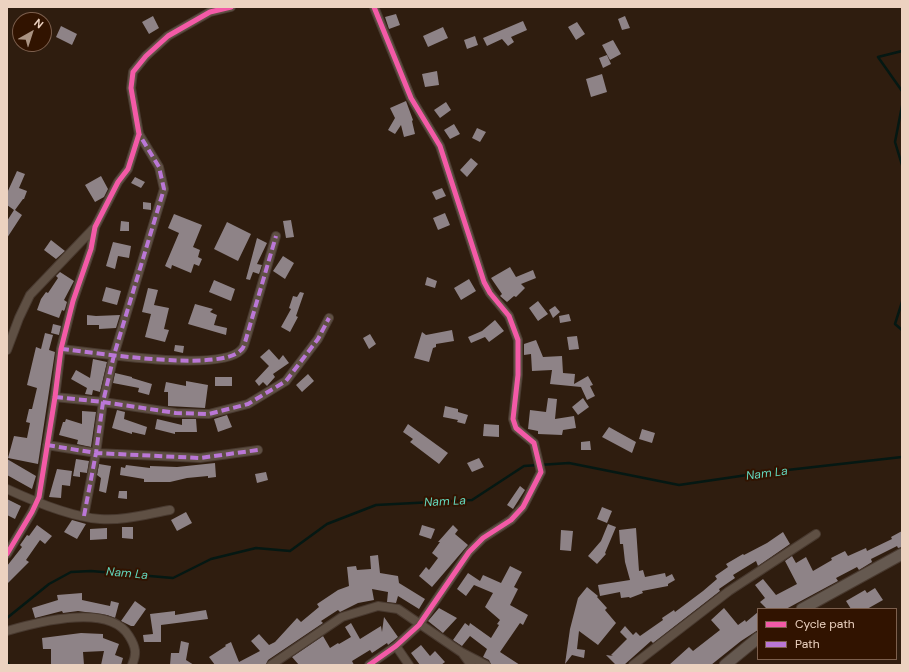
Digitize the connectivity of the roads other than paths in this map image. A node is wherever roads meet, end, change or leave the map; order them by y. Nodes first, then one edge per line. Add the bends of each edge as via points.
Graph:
1 (231, 7) edge
2 (374, 7) edge
3 (139, 134) junction
4 (95, 227) junction
5 (276, 236) dead end
6 (329, 318) dead end
7 (61, 348) junction
8 (7, 350) edge
9 (114, 355) junction
10 (55, 397) junction
11 (103, 402) junction
12 (47, 445) junction
13 (258, 450) dead end
14 (96, 453) junction
15 (7, 489) edge
16 (36, 502) junction
17 (170, 510) dead end
18 (84, 516) junction
19 (816, 534) dead end
20 (7, 554) edge
21 (902, 554) edge
22 (804, 608) edge
23 (419, 625) junction
24 (9, 630) edge
25 (757, 639) edge
26 (396, 646) junction
27 (461, 652) junction
28 (132, 665) edge
29 (271, 665) edge
30 (368, 665) edge
31 (409, 665) edge
32 (471, 665) edge
33 (486, 665) edge
34 (633, 665) edge
35 (725, 665) edge

1 - 3 street via 210,12 168,36 133,72 130,88
2 - 23 street via 411,98 440,146 484,282 509,316 518,340 518,375 513,419 516,428 534,443 541,470 523,508 511,520 483,538 469,552
3 - 4 street via 128,169 118,182
3 - 9 street via 159,167 164,189
4 - 7 street via 91,249 73,301
4 - 8 street via 30,295
5 - 9 street via 241,350 229,357 202,360 165,360
6 - 11 street via 318,339 286,381 248,404 209,414 176,413
7 - 9 street
7 - 10 street
9 - 11 street
10 - 11 street
10 - 12 street
11 - 14 street
12 - 14 street
12 - 16 street
13 - 14 street via 200,458
14 - 18 street
15 - 16 street
16 - 18 street
16 - 20 street
17 - 18 street via 133,517 100,519
19 - 34 street via 729,591
21 - 22 main road
23 - 26 street
23 - 27 street
23 - 29 street via 398,609 378,606 342,617
24 - 28 street via 69,617 104,620 120,626 135,645 136,655
25 - 35 main road
26 - 30 street
26 - 31 street
27 - 32 street
27 - 33 street

